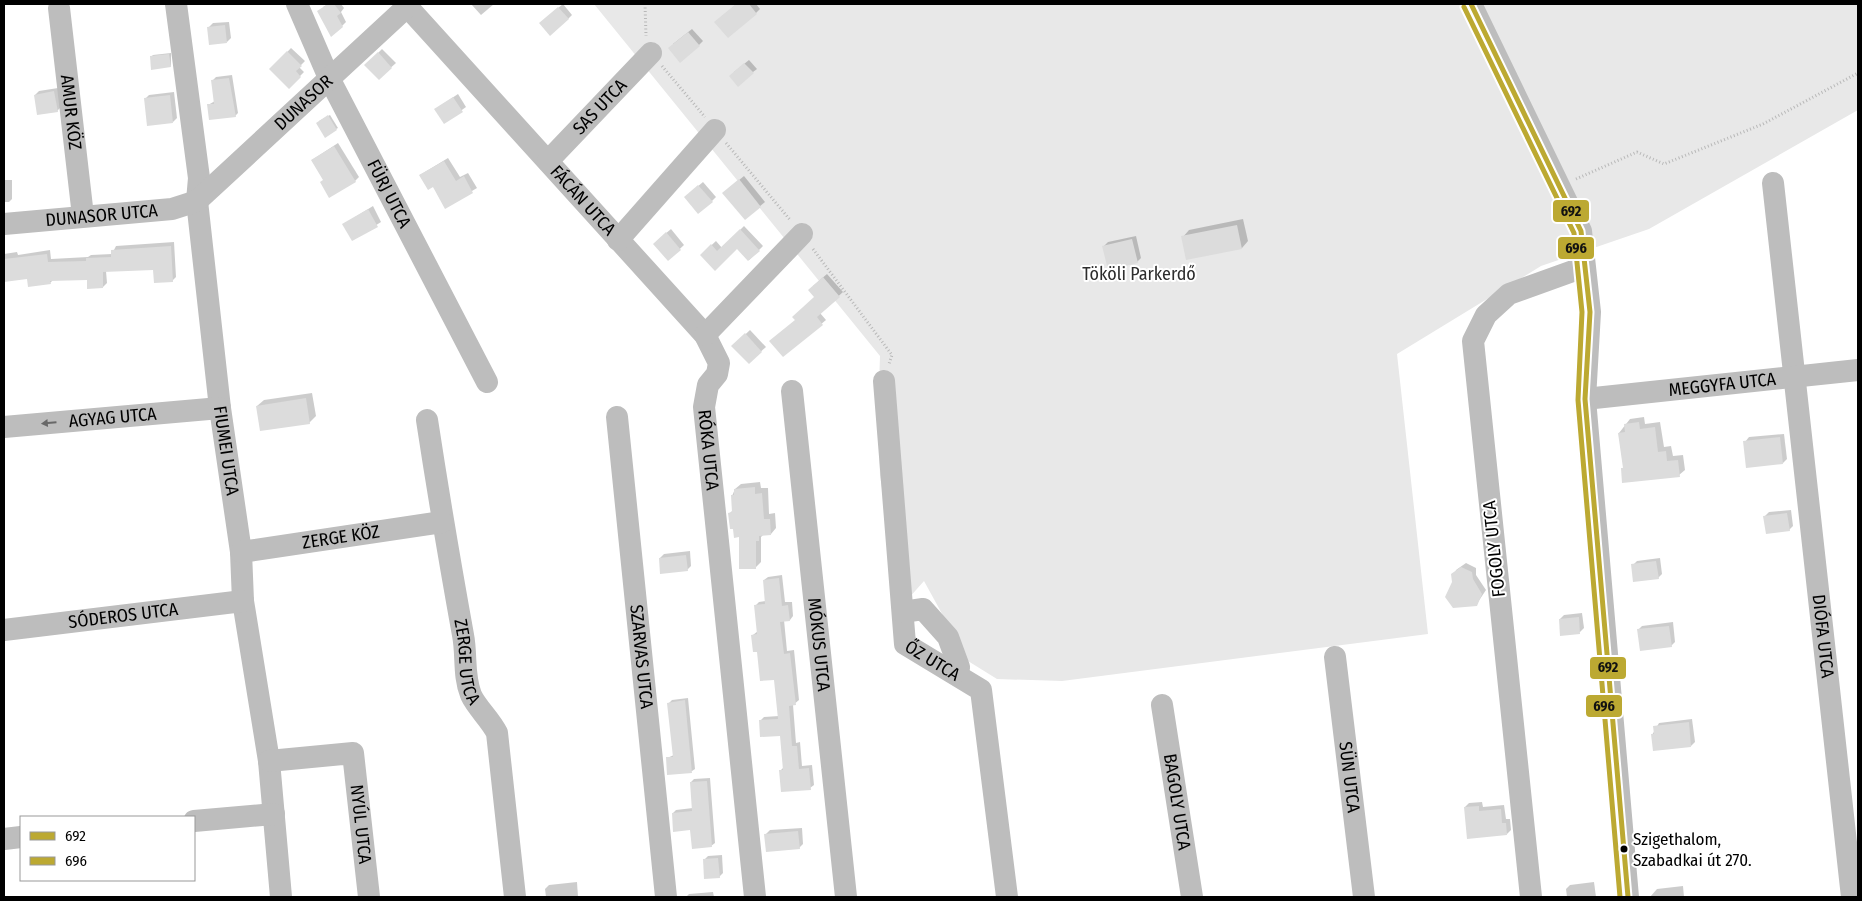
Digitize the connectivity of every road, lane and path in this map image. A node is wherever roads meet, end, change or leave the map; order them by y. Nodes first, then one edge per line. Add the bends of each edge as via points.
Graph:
1 (176, 4) edge
2 (298, 4) edge
3 (645, 4) edge
4 (1471, 4) edge
5 (407, 5) edge
6 (58, 8) dead end
7 (652, 54) junction
8 (1858, 73) edge
9 (329, 78) junction
10 (716, 130) junction
11 (548, 161) junction
12 (1773, 183) dead end
13 (1559, 186) junction
14 (197, 201) junction
15 (82, 216) junction
16 (4, 224) edge
17 (802, 234) junction
18 (618, 240) junction
19 (1584, 267) junction
20 (705, 336) junction
21 (1858, 370) edge
22 (1794, 376) junction
23 (884, 381) joint
24 (487, 382) dead end
25 (792, 392) dead end
26 (1586, 399) junction
27 (704, 407) joint
28 (220, 408) junction
29 (617, 417) dead end
30 (427, 420) dead end
31 (4, 427) edge
32 (442, 522) junction
33 (241, 552) junction
34 (243, 601) junction
35 (903, 612) junction
36 (4, 630) edge
37 (1335, 657) dead end
38 (954, 673) junction
39 (1162, 706) dead end
40 (270, 761) junction
41 (274, 814) junction
42 (195, 821) edge
43 (20, 836) edge
44 (4, 838) edge
45 (281, 897) edge
46 (369, 897) edge
47 (515, 897) edge
48 (666, 897) edge
49 (754, 897) edge
50 (846, 897) edge
51 (1007, 897) edge
52 (1192, 897) edge
53 (1364, 897) edge
54 (1531, 897) edge
55 (1628, 897) edge
56 (1852, 897) edge

1 - 14 street, FIUMEI UTCA via 199,178
2 - 9 street, FÜRJ UTCA
3 - 7 path via 647,47
4 - 13 street
5 - 9 street, DUNASOR
5 - 11 street, FÁCÁN UTCA
6 - 15 street, AMUR KÖZ
7 - 10 path
7 - 11 street, SAS UTCA
8 - 13 path via 1763,124 1664,164 1637,152
9 - 14 street, DUNASOR
9 - 24 street, FÜRJ UTCA
10 - 17 path
10 - 18 street
11 - 18 street, FÁCÁN UTCA
12 - 22 street, DIÓFA UTCA
13 - 19 street via 1581,231
14 - 15 street, DUNASOR UTCA via 172,209
14 - 28 street, FIUMEI UTCA
15 - 16 street, DUNASOR UTCA
17 - 20 street
17 - 23 path via 892,356
18 - 20 street, FÁCÁN UTCA
19 - 26 street via 1590,312
19 - 54 street, FOGOLY UTCA via 1509,294 1486,315 1472,340
20 - 27 street, FÁCÁN UTCA via 718,363 717,374 708,385
21 - 22 street, MEGGYFA UTCA
22 - 26 street, MEGGYFA UTCA
22 - 56 street, DIÓFA UTCA
23 - 35 street, ŐZ UTCA
25 - 50 street, MÓKUS UTCA
26 - 55 street
27 - 49 street, RÓKA UTCA via 701,407
28 -> 31 street, AGYAG UTCA
28 - 33 street, FIUMEI UTCA
29 - 48 street, SZARVAS UTCA
30 - 32 street, ZERGE UTCA
32 - 33 street, ZERGE KÖZ
32 - 47 street, ZERGE UTCA via 466,649 466,678 472,697 490,718 497,733
33 - 34 street, FIUMEI UTCA
34 - 36 street, SÓDEROS UTCA
34 - 40 street, FIUMEI UTCA
35 - 38 street, ŐZ UTCA via 905,644
35 - 38 street via 923,609 948,637 959,667
37 - 53 street, SÜN UTCA
38 - 51 street, ŐZ UTCA via 981,690
39 - 52 street, BAGOLY UTCA
40 - 41 street, FIUMEI UTCA
40 - 46 street, NYÚL UTCA via 354,753
41 - 42 street
41 - 45 street, FIUMEI UTCA
43 - 44 street

